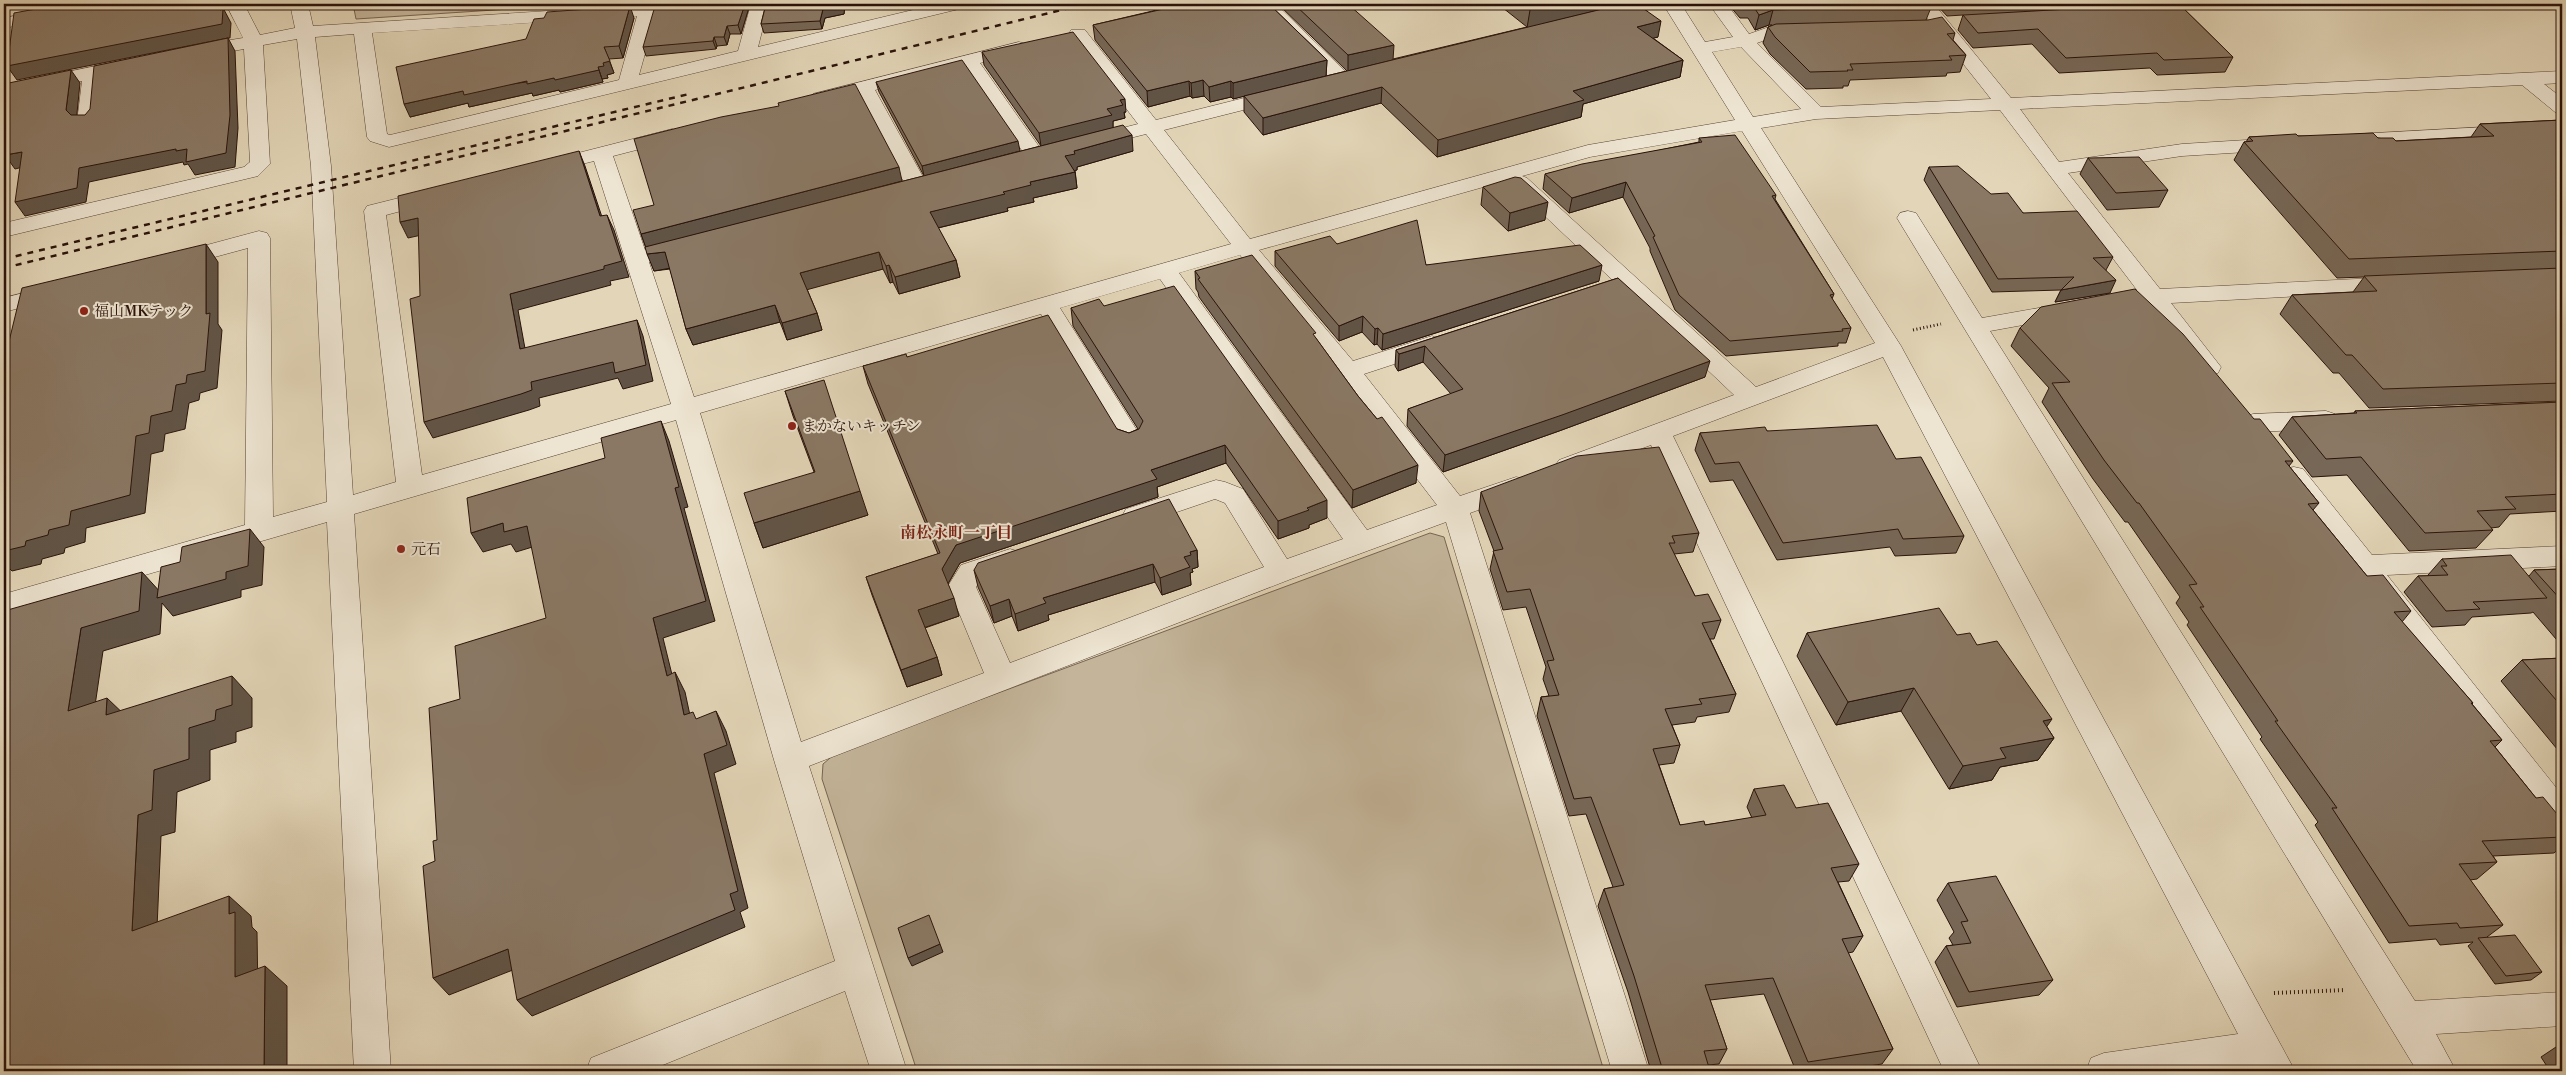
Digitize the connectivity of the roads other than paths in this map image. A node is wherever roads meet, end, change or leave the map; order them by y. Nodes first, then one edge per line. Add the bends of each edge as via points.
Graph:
1 (10, 4) edge
2 (108, 4) edge
3 (235, 4) edge
4 (299, 4) edge
5 (760, 4) edge
6 (959, 4) edge
7 (1266, 4) edge
8 (1648, 4) edge
9 (1672, 4) edge
10 (1718, 4) edge
11 (1925, 4) edge
12 (649, 7) edge
13 (4, 8) edge
14 (1590, 20) edge
15 (4, 23) edge
16 (1950, 23) junction
17 (362, 29) junction
18 (1922, 29) edge
19 (306, 32) junction
20 (1817, 32) edge
21 (253, 40) junction
22 (1745, 41) junction
23 (1703, 48) junction
24 (747, 54) junction
25 (177, 56) edge
26 (969, 60) junction
27 (149, 62) edge
28 (92, 73) junction
29 (2562, 77) edge
30 (2527, 79) junction
31 (1343, 80) edge
32 (627, 84) junction
33 (864, 87) junction
34 (4, 91) edge
35 (1295, 92) edge
36 (798, 103) edge
37 (2006, 104) junction
38 (2562, 108) edge
39 (1816, 113) junction
40 (87, 122) edge
41 (1749, 124) junction
42 (1152, 127) junction
43 (2562, 129) edge
44 (686, 132) edge
45 (2338, 141) edge
46 (2299, 143) edge
47 (1080, 144) edge
48 (602, 153) junction
49 (1035, 155) edge
50 (2054, 169) junction
51 (526, 172) edge
52 (1510, 173) junction
53 (916, 186) edge
54 (450, 191) edge
55 (1908, 218) dead end
56 (4, 230) edge
57 (701, 242) edge
58 (1245, 247) junction
59 (635, 260) junction
60 (155, 266) edge
61 (1166, 271) junction
62 (1628, 281) junction
63 (2416, 283) edge
64 (80, 285) edge
65 (1600, 290) edge
66 (2152, 294) junction
67 (2113, 302) edge
68 (4, 305) edge
69 (1046, 305) junction
70 (2084, 307) edge
71 (1974, 322) junction
72 (1451, 338) edge
73 (1886, 341) junction
74 (1348, 371) junction
75 (1752, 397) junction
76 (686, 409) junction
77 (2353, 419) edge
78 (2253, 423) junction
79 (1658, 433) junction
80 (1130, 440) edge
81 (410, 488) junction
82 (342, 508) junction
83 (1455, 508) junction
84 (1112, 524) edge
85 (259, 532) junction
86 (1361, 543) junction
87 (1037, 550) edge
88 (2562, 556) edge
89 (2364, 566) junction
90 (1281, 572) junction
91 (4, 605) edge
92 (1002, 678) junction
93 (790, 760) junction
94 (2562, 819) edge
95 (855, 970) junction
96 (2562, 1010) edge
97 (2405, 1019) junction
98 (2271, 1059) edge
99 (372, 1071) edge
100 (604, 1071) edge
101 (889, 1071) edge
102 (1631, 1071) edge
103 (1962, 1071) edge
104 (2104, 1071) edge
105 (2438, 1071) edge

1 - 13 street
2 - 15 street
3 - 21 street
4 - 19 street
5 - 24 street
6 - 24 street via 861,20
7 - 31 street
8 - 14 street
9 - 23 street
10 - 22 street
11 - 16 street
12 - 17 street
12 - 32 street
16 - 18 street
16 - 37 street
17 - 19 street
17 - 32 street via 376,136 389,141
19 - 21 street
19 - 82 street via 321,166
20 - 22 street via 1769,33
21 - 25 street
21 - 56 street via 260,164 251,172
22 - 23 street
22 - 39 street
23 - 41 street
24 - 32 street
26 - 33 street
26 - 42 street via 1069,36
26 - 49 street
27 - 28 street
28 - 34 street
28 - 40 street
29 - 30 street
30 - 37 street
30 - 38 street
33 - 36 street
33 - 53 street
35 - 42 street
37 - 39 street
37 - 50 street
39 - 41 street
41 - 52 street via 1588,151
41 - 73 street
42 - 47 street
42 - 58 street
43 - 45 street
44 - 48 street
46 - 50 street via 2182,150
48 - 51 street
48 - 59 street
50 - 66 street
52 - 58 street
52 - 62 street
54 - 81 street via 375,211
55 - 71 street
57 - 59 street
58 - 61 street
58 - 74 street
59 - 76 street
60 - 85 street via 259,238
61 - 69 street
61 - 86 street
62 - 65 street
62 - 75 street
63 - 66 street
64 - 68 street
66 - 67 street
66 - 78 street
69 - 76 street
69 - 80 street
70 - 71 street
71 - 97 street
72 - 74 street
73 - 75 street
73 - 98 street
74 - 83 street
75 - 79 street
76 - 81 street
76 - 93 street
77 - 78 street
78 - 89 street
79 - 83 street
79 - 103 street
81 - 82 street
82 - 85 street
82 - 99 street
83 - 86 street
83 - 102 street
84 - 90 street via 1216,489 1234,496
85 - 91 street
86 - 90 street
87 - 92 street via 971,572 962,586
88 - 89 street
89 - 94 street
90 - 92 street
92 - 93 street
93 - 95 street
95 - 100 street
95 - 101 street
96 - 97 street
97 - 105 street
98 - 104 street

